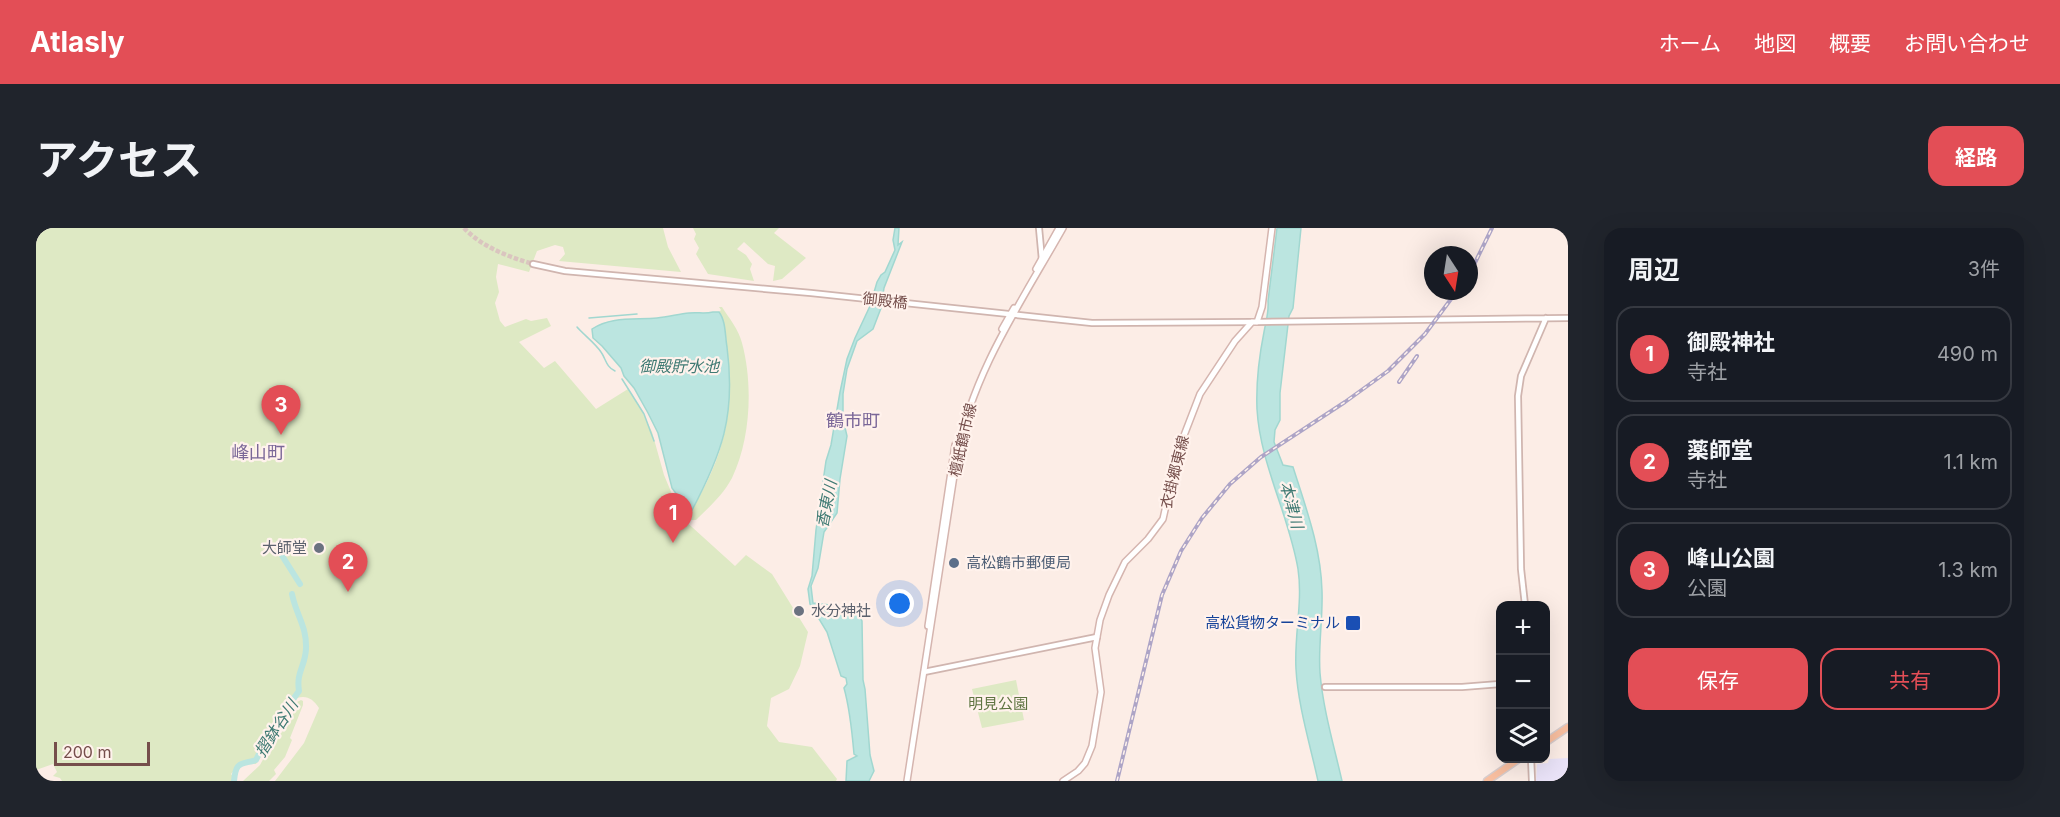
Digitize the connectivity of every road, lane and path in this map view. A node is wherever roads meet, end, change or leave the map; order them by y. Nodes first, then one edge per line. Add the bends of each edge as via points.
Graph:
1 (1039, 228) edge
2 (1061, 228) edge
3 (1272, 228) edge
4 (1042, 262) junction
5 (533, 264) tunnel mouth
6 (1013, 314) junction
7 (1546, 318) junction
8 (1568, 318) edge
9 (1257, 322) junction
10 (1524, 601) edge
11 (1096, 637) junction
12 (924, 672) junction
13 (1496, 684) edge
14 (1325, 687) dead end
15 (1568, 727) edge
16 (1550, 739) edge
17 (1514, 763) edge
18 (1531, 763) edge
19 (907, 781) edge
20 (1063, 781) edge
21 (1487, 781) edge
22 (1532, 781) edge

1 - 4 street
2 - 4 main road, 檀紙鶴市線
3 - 9 main road, 衣掛郷東線
4 - 6 main road, 檀紙鶴市線
5 - 6 street, 御殿橋 via 565,271
6 - 9 street, 御殿橋 via 1110,324
6 - 12 main road, 檀紙鶴市線 via 982,372 962,428
7 - 8 street, 御殿橋
7 - 9 street, 御殿橋
7 - 10 street via 1521,376 1518,396
9 - 11 main road, 衣掛郷東線 via 1235,341 1200,394 1178,451 1163,519 1121,568 1102,611
11 - 12 street
11 - 20 main road, 衣掛郷東線 via 1100,701 1092,746 1085,763
12 - 19 main road, 檀紙鶴市線
13 - 14 street
15 - 16 main road
17 - 21 main road
18 - 22 street

